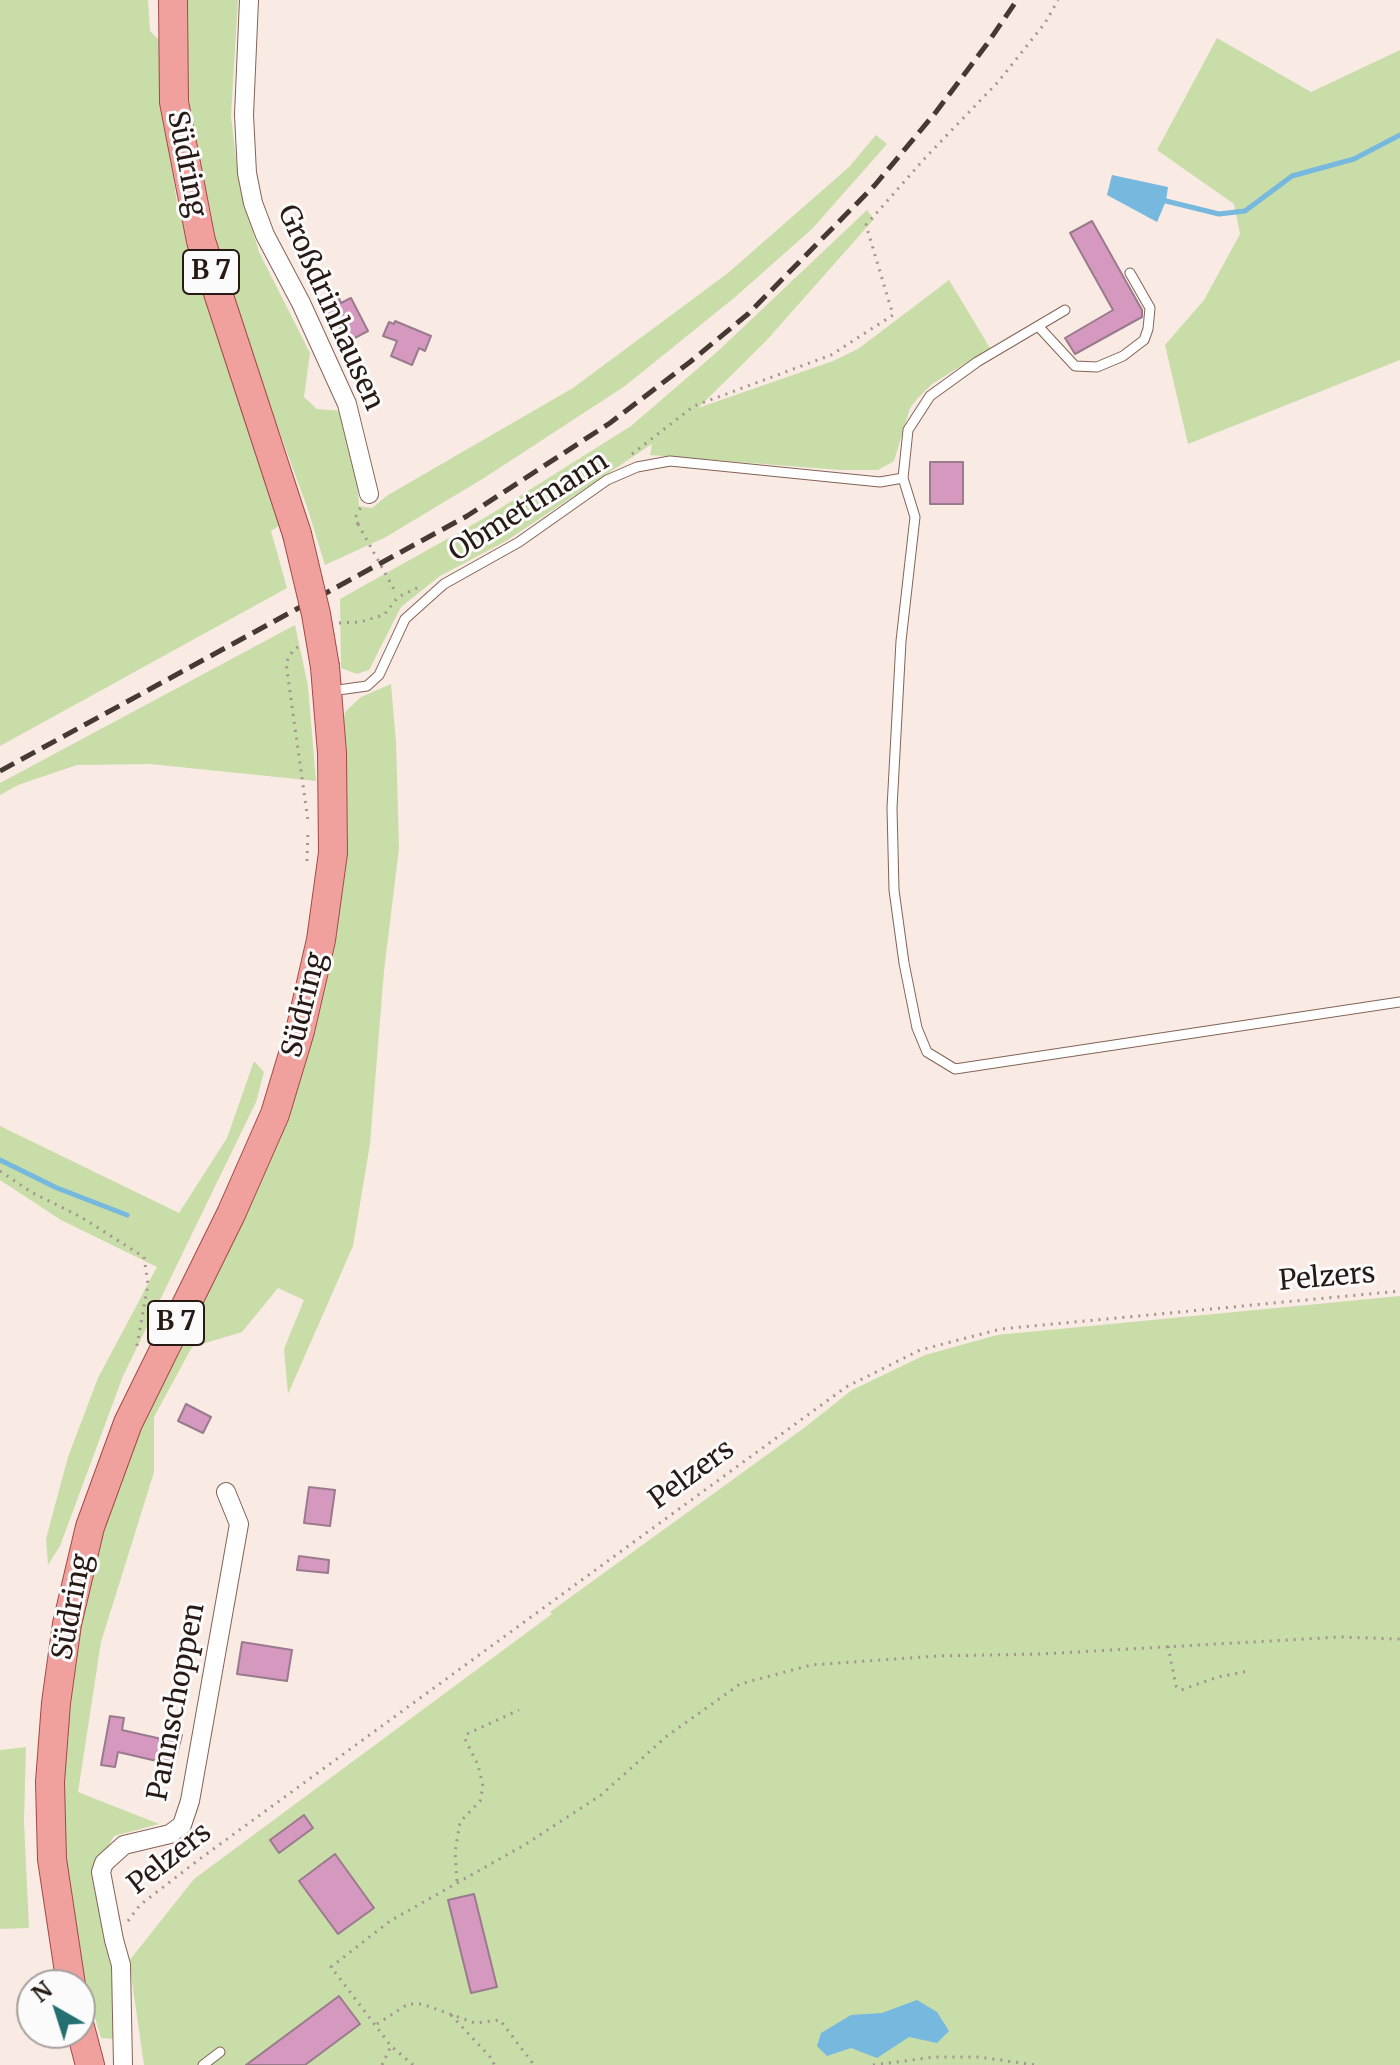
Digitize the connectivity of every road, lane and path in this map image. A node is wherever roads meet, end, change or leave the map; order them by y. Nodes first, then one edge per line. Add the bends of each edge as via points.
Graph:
1 (173, 0) edge
2 (249, 0) edge
3 (1058, 0) edge
4 (1130, 273) dead end
5 (1065, 310) dead end
6 (1038, 326) junction
7 (903, 478) junction
8 (607, 480) junction
9 (369, 494) dead end
10 (358, 524) dead end
11 (398, 597) dead end
12 (326, 679) junction
13 (1400, 1002) edge
14 (0, 1171) edge
15 (1400, 1291) edge
16 (135, 1359) dead end
17 (226, 1492) dead end
18 (1400, 1639) edge
19 (1168, 1646) junction
20 (1249, 1671) dead end
21 (519, 1710) dead end
22 (457, 1881) junction
23 (114, 1940) junction
24 (69, 1969) edge
25 (449, 2013) junction
26 (376, 2025) junction
27 (391, 2046) junction
28 (220, 2052) dead end
29 (123, 2065) edge
30 (203, 2065) edge
31 (382, 2065) edge
32 (413, 2065) edge
33 (494, 2065) edge
34 (534, 2065) edge
35 (873, 2065) edge
36 (1035, 2065) edge

1 - 12 main road, Südring / B 7, bridge via 174,102 201,241 297,534
2 - 9 street, Großdrinhausen via 244,115 253,203 347,404
3 - 8 path via 998,82 866,225 893,315 831,355 694,406 627,457
4 - 6 lane via 1150,308 1144,340 1123,356 1097,367 1075,366
5 - 6 lane
6 - 7 lane via 930,396 908,430
7 - 8 lane, Obmettmann via 880,482 670,461
7 - 13 lane via 915,517 901,641 892,808 894,890 917,1028 927,1052 955,1069
8 - 12 lane, Obmettmann via 422,602 405,619 379,675 367,686
10 - 11 path, bridge
12 - 24 main road, Südring / B 7 via 333,853 321,940 300,1031 275,1114 128,1423 90,1527 67,1624 50,1782 52,1859
14 - 16 path via 144,1257 148,1284
15 - 23 path, Pelzers via 1001,1329 920,1350 858,1381 197,1861 140,1905
17 - 23 street, Pannschoppen via 239,1524 190,1801 182,1825 170,1834 124,1845 104,1863 101,1872
18 - 19 path
19 - 20 path via 1181,1690
19 - 22 path via 811,1665 740,1684 667,1736 601,1795
21 - 22 path via 465,1739 483,1786 480,1801 460,1822
22 - 26 path via 390,1921 331,1967
23 - 29 street, Pannschoppen via 121,1965
25 - 26 path via 408,2004
25 - 33 path
25 - 34 path via 475,2023 500,2020
26 - 27 path
27 - 31 path
27 - 32 path
28 - 30 lane
35 - 36 path via 979,2057

